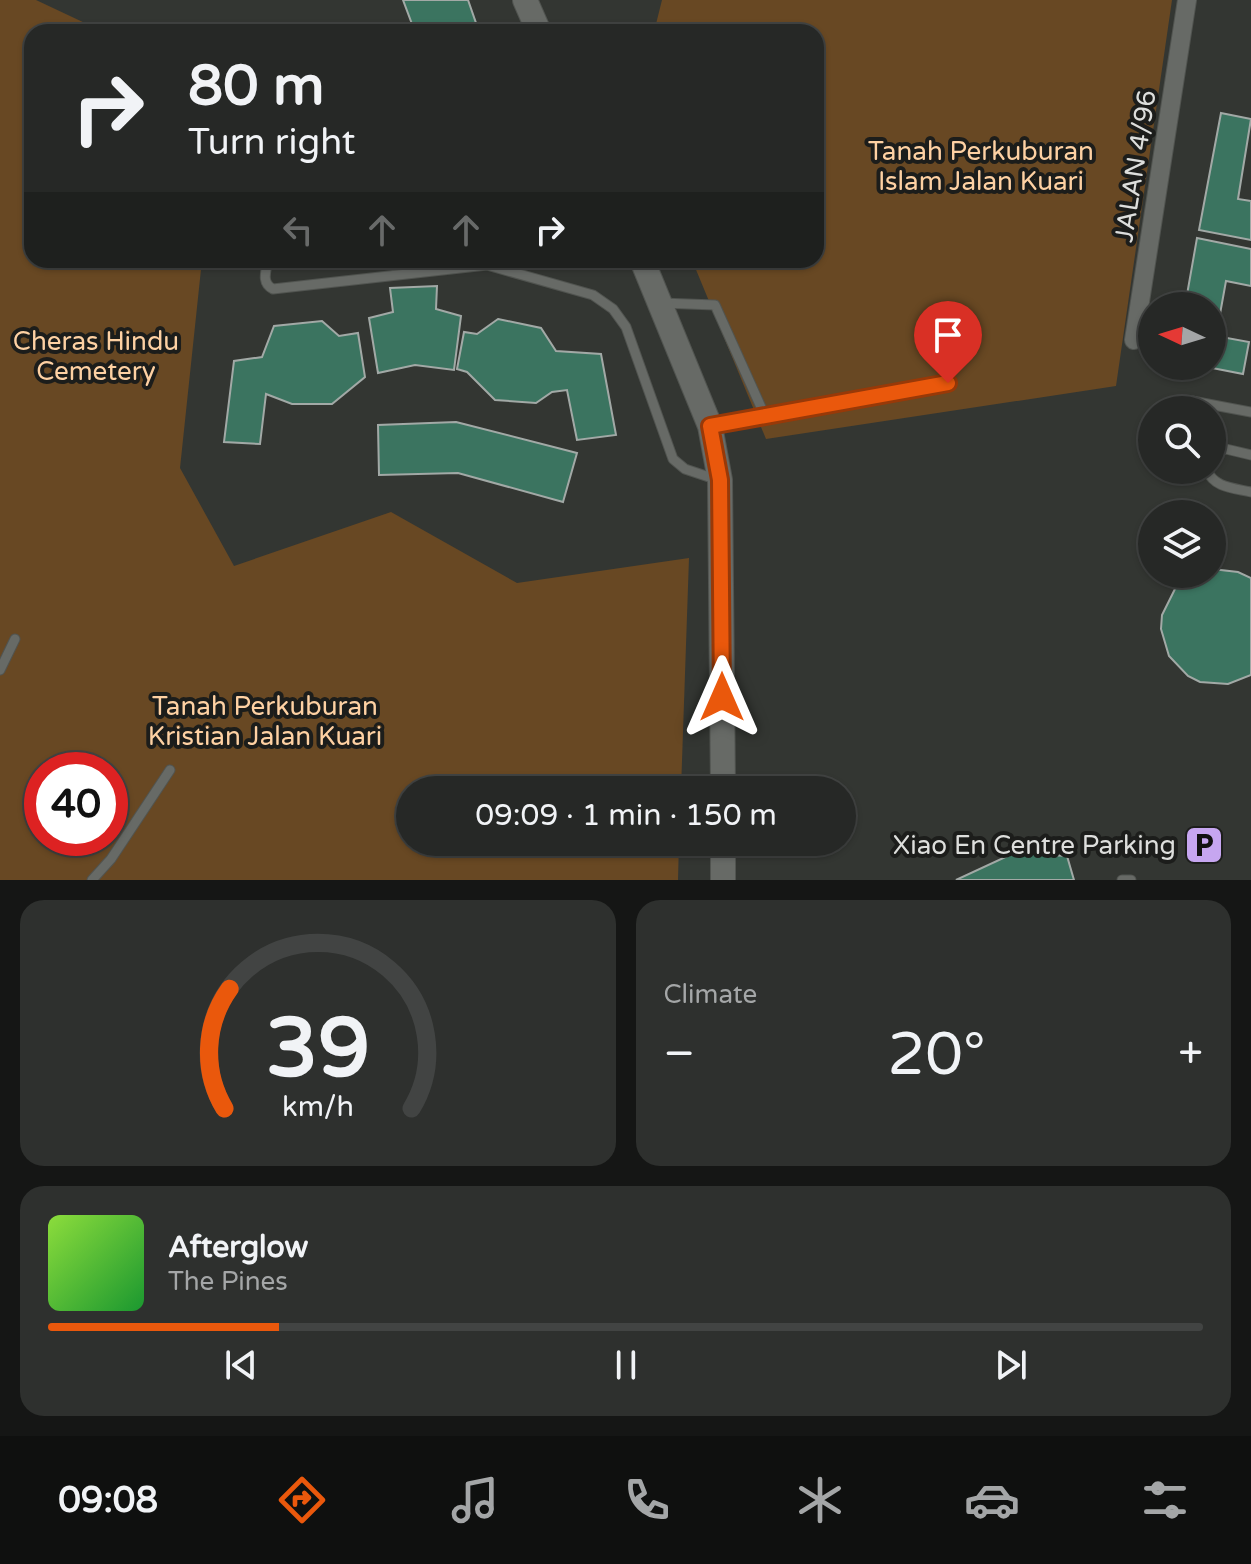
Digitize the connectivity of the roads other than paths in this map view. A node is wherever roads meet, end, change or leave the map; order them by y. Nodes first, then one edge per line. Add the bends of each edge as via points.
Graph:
1 (1187, 0) edge
2 (266, 268) edge
3 (446, 268) edge
4 (504, 268) edge
5 (646, 268) edge
6 (661, 303) junction
7 (1134, 340) dead end
8 (948, 383) dead end
9 (1226, 407) edge
10 (1251, 412) edge
11 (765, 416) junction
12 (710, 426) junction
13 (1226, 449) edge
14 (1251, 455) edge
15 (720, 480) junction
16 (1219, 484) edge
17 (1251, 492) edge
18 (15, 639) dead end
19 (0, 670) edge
20 (170, 770) dead end
21 (723, 776) edge
22 (723, 856) edge
23 (92, 880) edge
24 (723, 880) edge
25 (1122, 880) edge
26 (1131, 880) edge

1 - 7 street, JALAN 4/96
2 - 3 lane via 264,278 273,289
4 - 15 lane via 593,295 613,309 636,350 673,459 685,469
5 - 6 street
6 - 11 lane via 715,305
6 - 12 street
8 - 11 lane
9 - 10 lane
11 - 12 lane
12 - 15 street
13 - 14 lane
15 - 21 street
16 - 17 lane
18 - 19 lane
20 - 23 lane
22 - 24 street
25 - 26 lane

